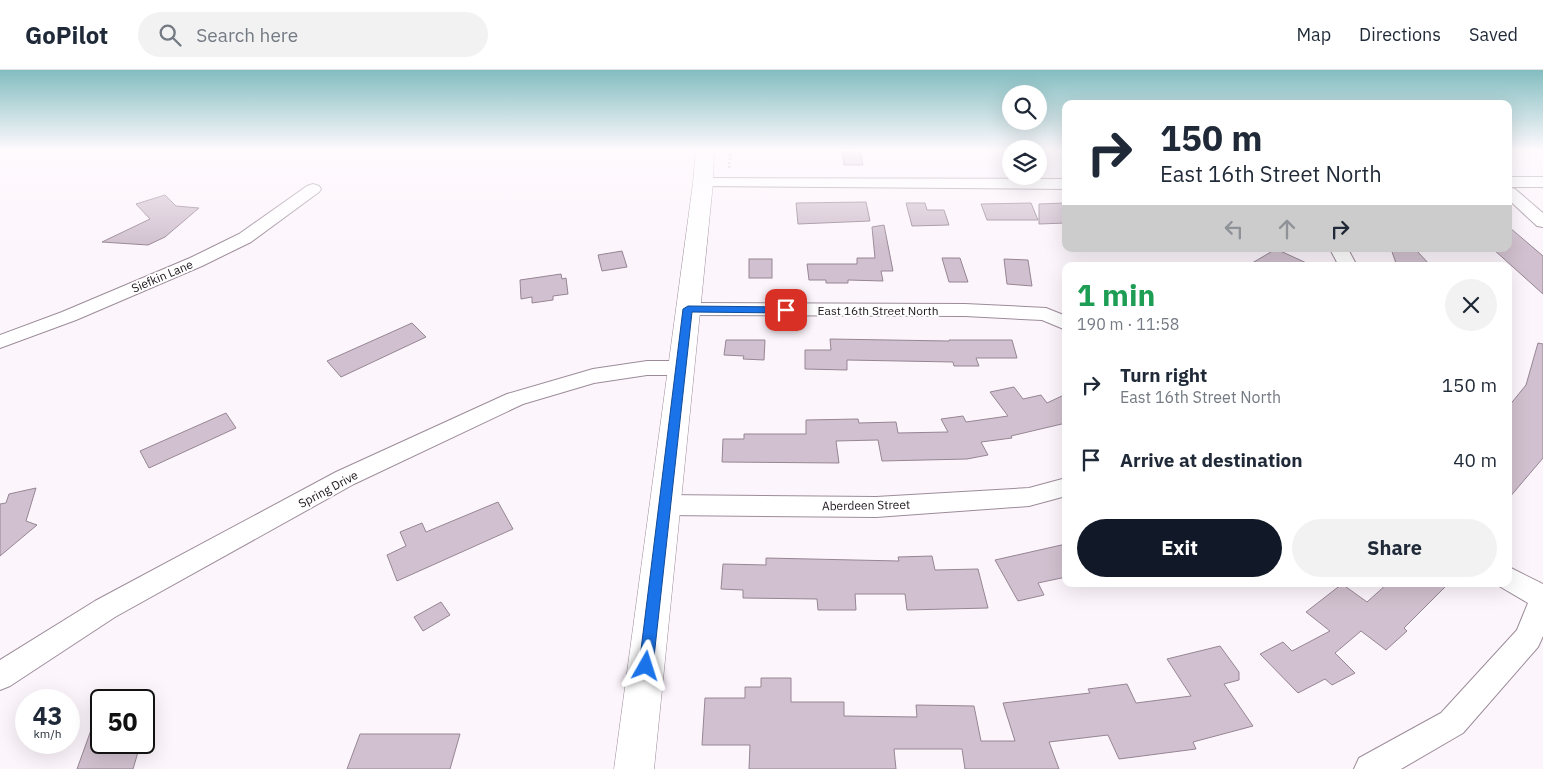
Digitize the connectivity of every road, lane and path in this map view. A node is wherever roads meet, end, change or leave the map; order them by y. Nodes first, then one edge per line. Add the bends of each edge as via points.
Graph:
1 (1512, 182) edge
2 (1543, 182) edge
3 (703, 183) joint
4 (1062, 184) edge
5 (313, 189) dead end
6 (1512, 195) edge
7 (1543, 222) edge
8 (688, 309) junction
9 (1062, 322) edge
10 (0, 342) edge
11 (681, 368) junction
12 (1062, 488) edge
13 (664, 505) junction
14 (1512, 580) edge
15 (1543, 599) edge
16 (0, 676) edge
17 (634, 769) edge
18 (1370, 769) edge

1 - 2 street
3 - 4 street
3 - 8 main road
5 - 10 street, Siefkin Lane via 244,238 196,262
6 - 7 street
8 - 9 street, East 16th Street North via 965,310 1046,314
8 - 11 main road
11 - 13 main road
11 - 16 street, Spring Drive via 647,368 594,376 515,399 346,478 105,609
12 - 13 street, Aberdeen Street via 1029,498 876,507
13 - 17 main road
14 - 15 street
15 - 18 street via 1528,638 1452,723

